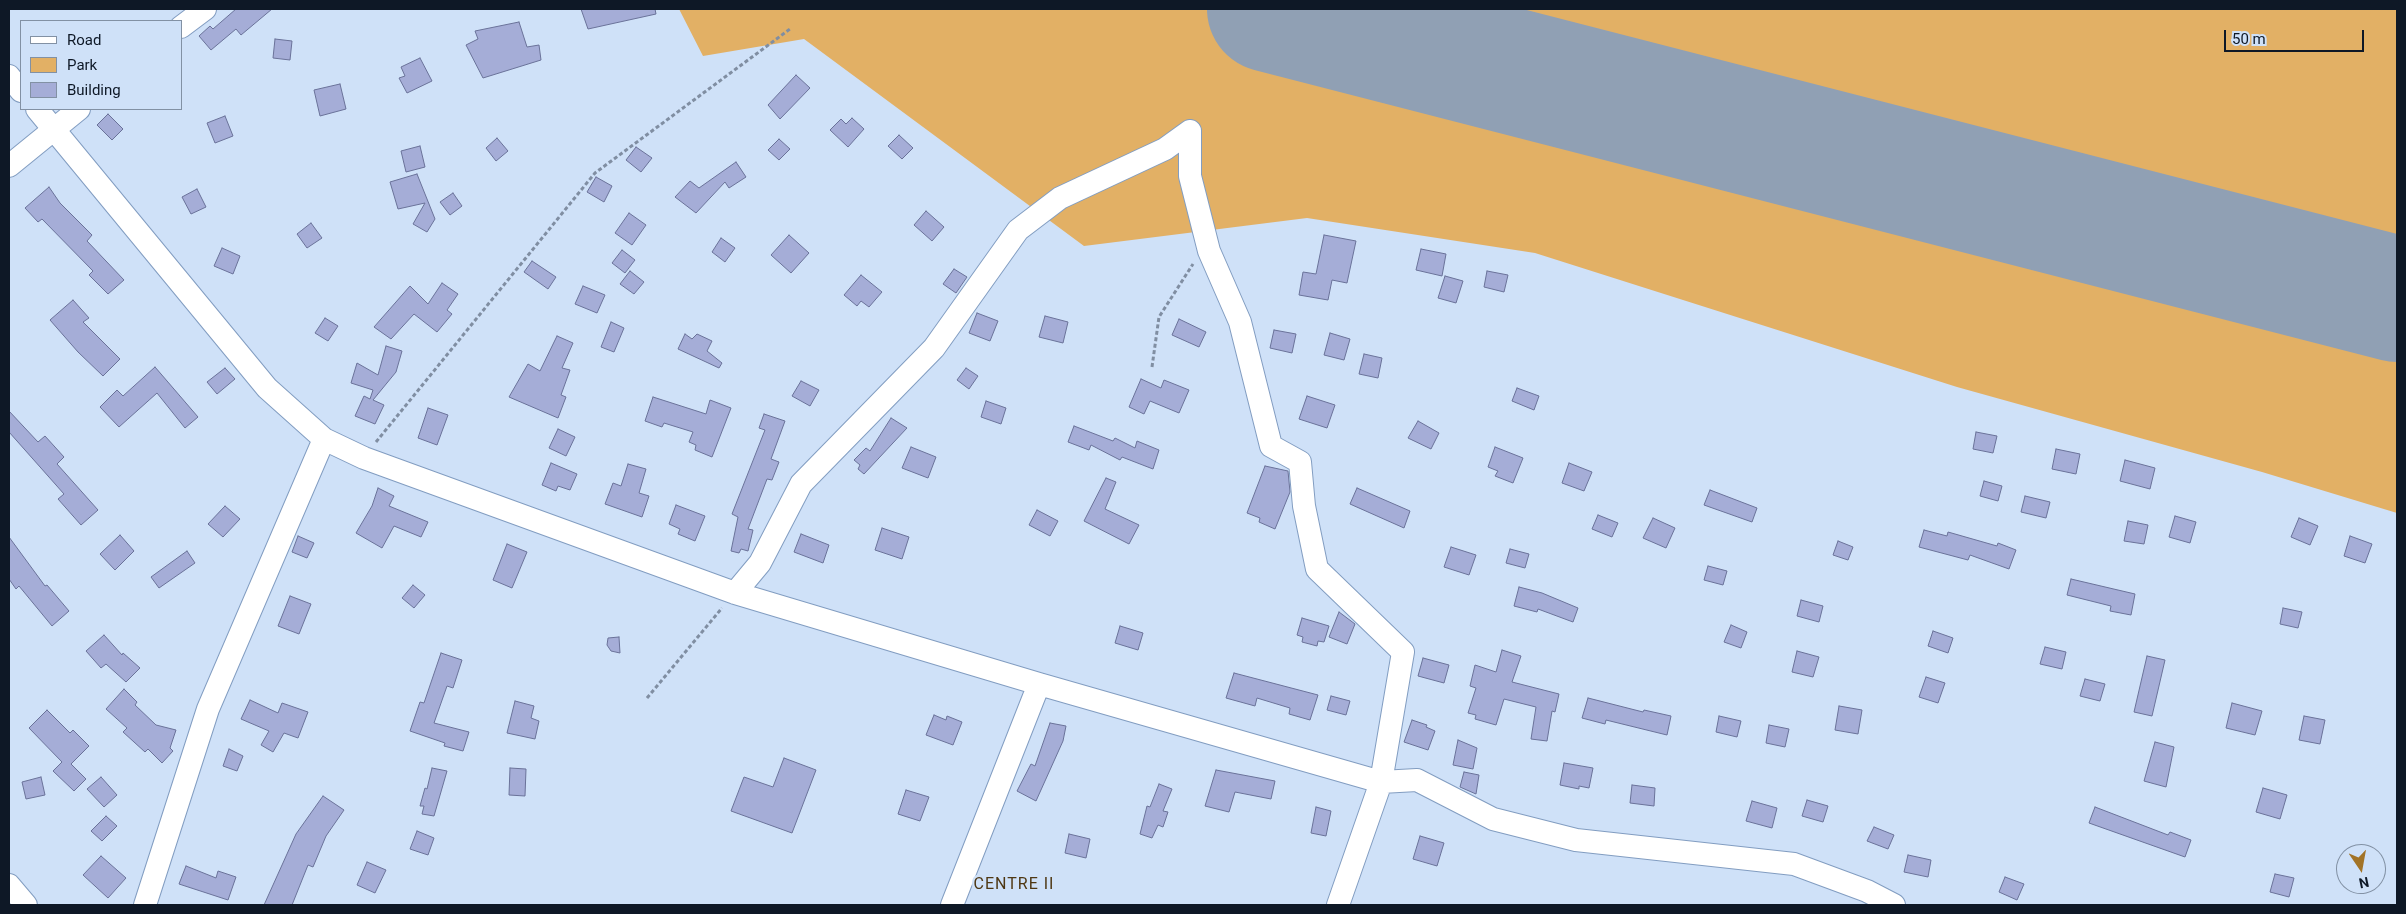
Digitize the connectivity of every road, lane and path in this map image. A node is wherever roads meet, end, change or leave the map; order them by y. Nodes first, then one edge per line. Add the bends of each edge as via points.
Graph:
1 (204, 9) edge
2 (182, 26) edge
3 (790, 29) dead end
4 (9, 76) edge
5 (20, 90) edge
6 (38, 110) edge
7 (78, 110) edge
8 (54, 128) junction
9 (9, 166) edge
10 (1209, 251) junction
11 (1152, 367) dead end
12 (324, 439) junction
13 (364, 458) junction
14 (735, 593) junction
15 (1039, 684) junction
16 (647, 698) dead end
17 (1381, 782) junction
18 (9, 885) edge
19 (26, 905) edge
20 (145, 905) edge
21 (952, 905) edge
22 (1338, 905) edge
23 (1894, 905) edge

1 - 2 street
3 - 13 path via 595,173
4 - 5 street
6 - 8 street
7 - 8 street
8 - 9 street
8 - 12 street via 267,388
10 - 11 path via 1189,268 1159,317
10 - 14 street via 1190,176 1190,131 1165,149 1060,198 1018,230 934,348 801,484 760,563
10 - 17 street via 1240,322 1272,446 1300,462 1304,506 1317,569 1403,652
12 - 13 street
12 - 20 street via 208,709
13 - 14 street
14 - 15 street
14 - 16 path
15 - 17 street
15 - 21 street
17 - 22 street
17 - 23 street via 1417,780 1493,819 1576,840 1794,864 1867,891
18 - 19 street

